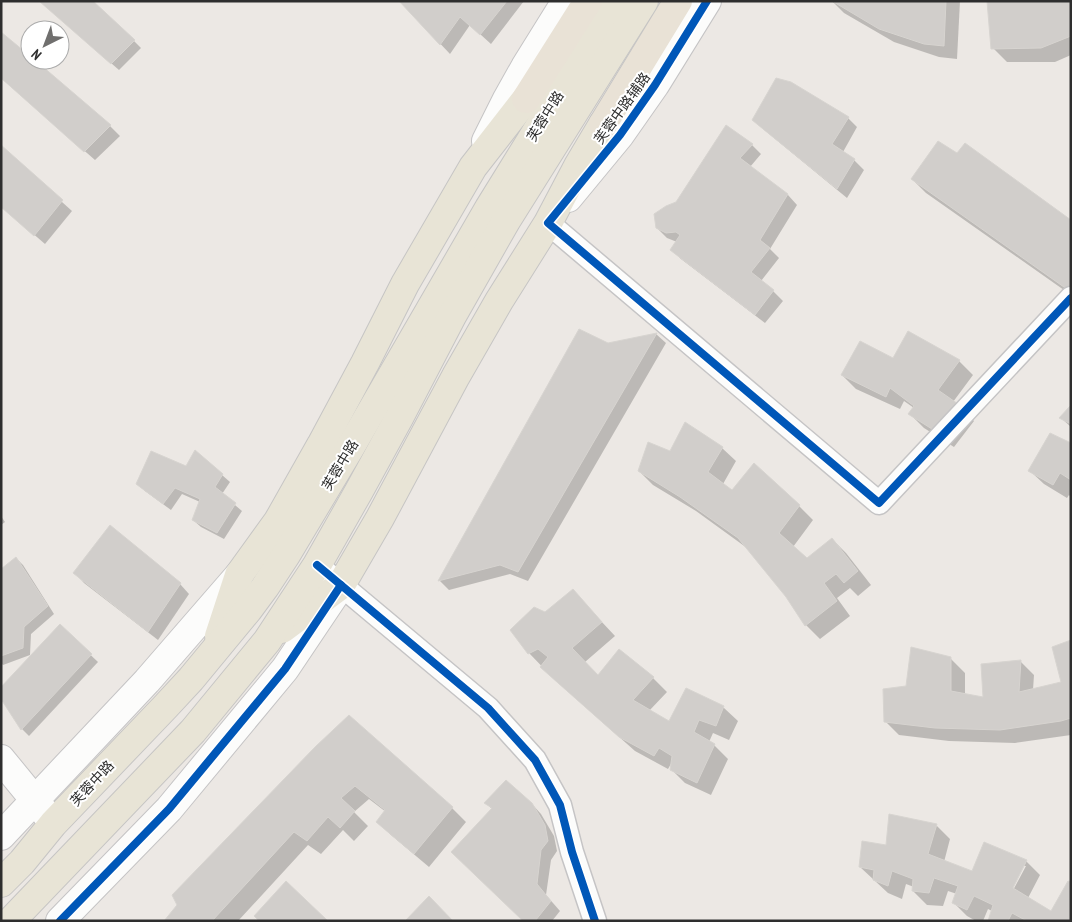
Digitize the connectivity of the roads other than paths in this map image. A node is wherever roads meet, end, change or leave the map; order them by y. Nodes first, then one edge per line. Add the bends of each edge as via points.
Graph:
1 (566, 1) edge
2 (588, 1) edge
3 (617, 1) edge
4 (644, 1) edge
5 (678, 1) edge
6 (707, 1) edge
7 (526, 98) joint
8 (603, 124) joint
9 (473, 167) junction
10 (548, 223) junction
11 (1071, 298) edge
12 (442, 310) junction
13 (317, 565) junction
14 (239, 575) junction
15 (341, 585) junction
16 (267, 641) junction
17 (214, 652) junction
18 (1, 759) edge
19 (35, 800) junction
20 (53, 824) junction
21 (1, 836) edge
22 (1, 883) edge
23 (10, 921) edge
24 (60, 921) edge
25 (595, 921) edge

1 - 9 street via 506,98
2 - 7 highway
3 - 12 main road, 芙蓉中路 via 520,156
4 - 12 main road, 芙蓉中路 via 506,221
5 - 8 highway
6 - 10 street, 芙蓉中路辅路 via 620,135
7 - 9 main road
8 - 10 main road
9 - 14 main road via 405,284 322,445 278,520
10 - 11 street via 879,503
10 - 15 main road via 489,318
12 - 13 main road via 400,416
12 - 17 main road, 芙蓉中路 via 384,390 286,555
13 - 15 street
13 - 16 main road
14 - 17 main road
14 - 19 street via 147,681
15 - 16 main road
15 - 24 street via 285,669 169,809
15 - 25 street via 488,708 535,760 560,805
16 - 23 main road via 193,731
17 - 20 main road, 芙蓉中路
18 - 19 street
19 - 20 street
19 - 21 street
20 - 22 main road, 芙蓉中路

